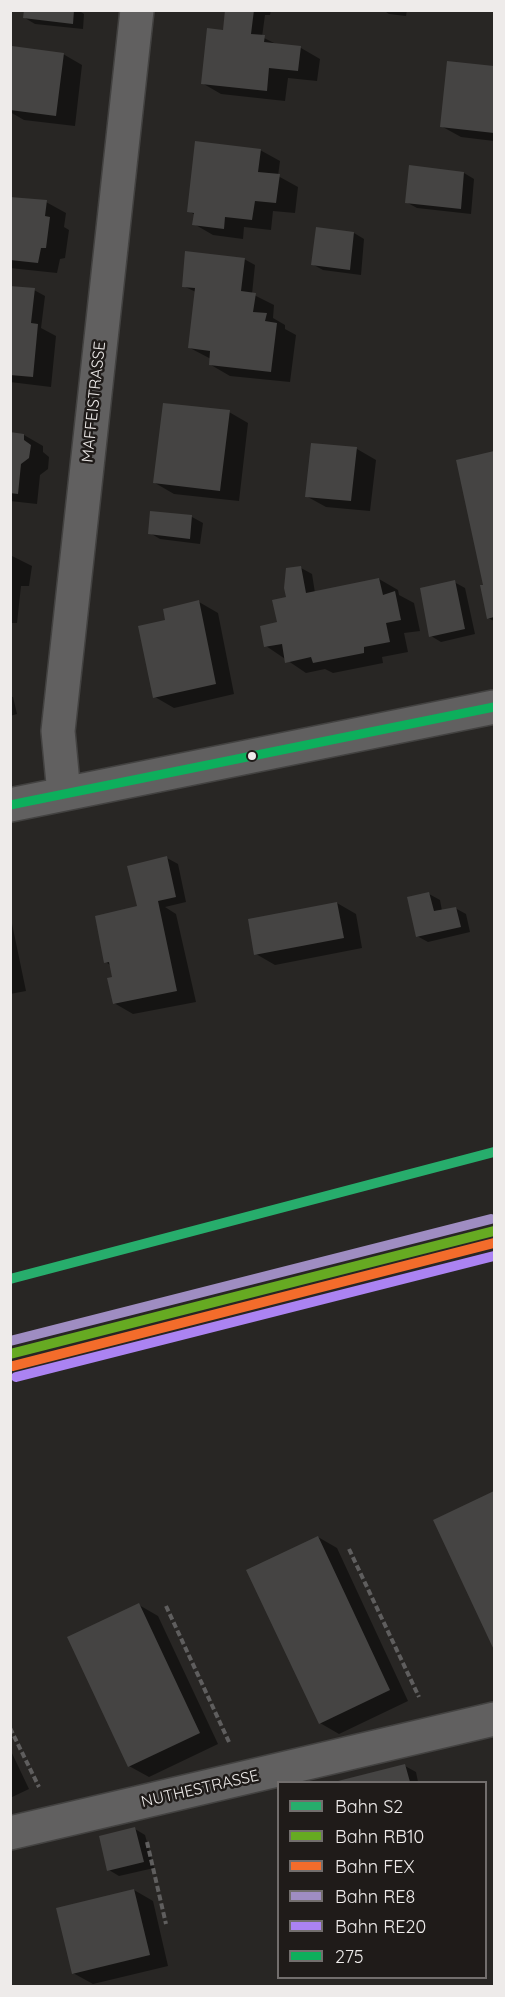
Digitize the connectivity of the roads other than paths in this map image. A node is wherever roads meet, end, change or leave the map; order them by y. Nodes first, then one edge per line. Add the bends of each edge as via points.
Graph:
1 (137, 10) edge
2 (495, 707) edge
3 (64, 794) junction
4 (10, 805) edge
5 (495, 1719) edge
6 (10, 1833) edge

1 - 3 street, MAFFEISTRASSE via 58,731
2 - 3 street
3 - 4 street
5 - 6 street, NUTHESTRASSE

